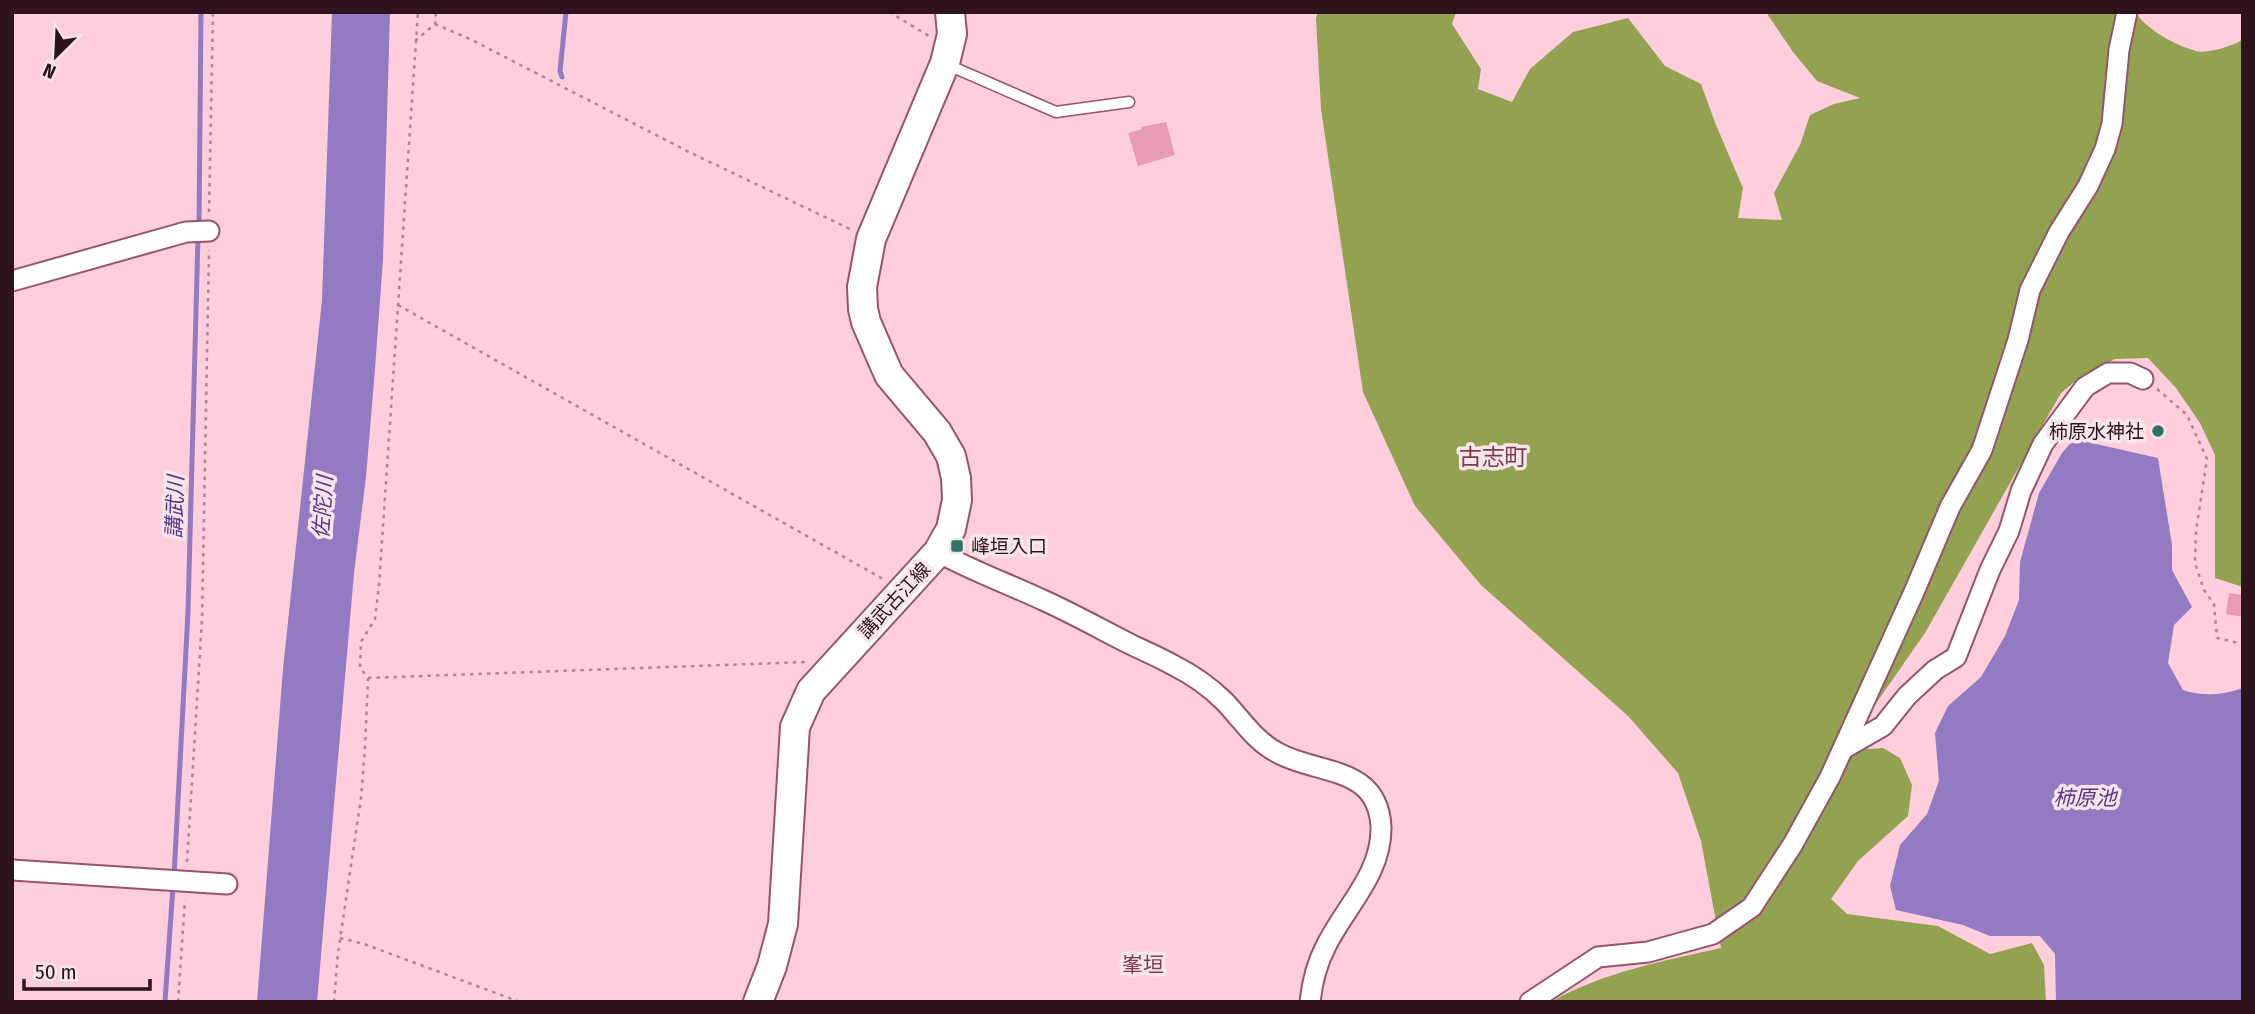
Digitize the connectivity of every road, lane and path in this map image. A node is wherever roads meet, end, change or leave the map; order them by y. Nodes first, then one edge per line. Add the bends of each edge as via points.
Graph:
1 (213, 12) edge
2 (418, 12) edge
3 (436, 12) edge
4 (889, 12) edge
5 (950, 12) edge
6 (2127, 12) edge
7 (435, 24) junction
8 (415, 41) junction
9 (947, 56) junction
10 (1129, 102) dead end
11 (200, 232) junction
12 (871, 239) junction
13 (12, 281) edge
14 (398, 305) junction
15 (2143, 379) joint
16 (938, 552) junction
17 (905, 590) junction
18 (2243, 644) edge
19 (832, 668) junction
20 (368, 678) junction
21 (1843, 748) junction
22 (12, 870) edge
23 (177, 881) junction
24 (227, 884) dead end
25 (340, 938) junction
26 (178, 1002) edge
27 (334, 1002) edge
28 (520, 1002) edge
29 (758, 1002) edge
30 (1310, 1002) edge
31 (1531, 1002) edge

1 - 11 path
2 - 8 path
3 - 7 path
4 - 9 path
5 - 9 main road, 講武古江線
6 - 21 street via 2105,149 2030,290 1982,450 1950,507
7 - 8 path
7 - 12 path
8 - 14 path
9 - 10 lane via 1056,112
9 - 12 main road, 講武古江線
11 - 13 street
11 - 23 path via 202,620
12 - 16 main road, 講武古江線 via 862,287 866,322 889,376 937,432 951,456 956,478 951,528
14 - 17 path
14 - 20 path via 379,585 375,619 361,642 360,668
15 - 18 path via 2187,415 2207,459 2195,563 2214,604 2217,638
15 - 21 street via 2130,373 2108,373 2085,387 2043,444 1956,657 1907,696 1884,726
16 - 17 main road, 講武古江線
16 - 30 street via 1173,665 1202,682 1277,753 1342,773 1367,790 1380,817 1380,844 1364,885 1326,945
17 - 19 main road, 講武古江線
19 - 20 path via 819,662
19 - 29 main road, 講武古江線 via 811,691 795,727 783,924
20 - 25 path via 360,798
21 - 31 street via 1793,844 1752,907 1713,934 1648,952 1598,957
22 - 23 street
23 - 24 street
23 - 26 path
25 - 27 path
25 - 28 path

